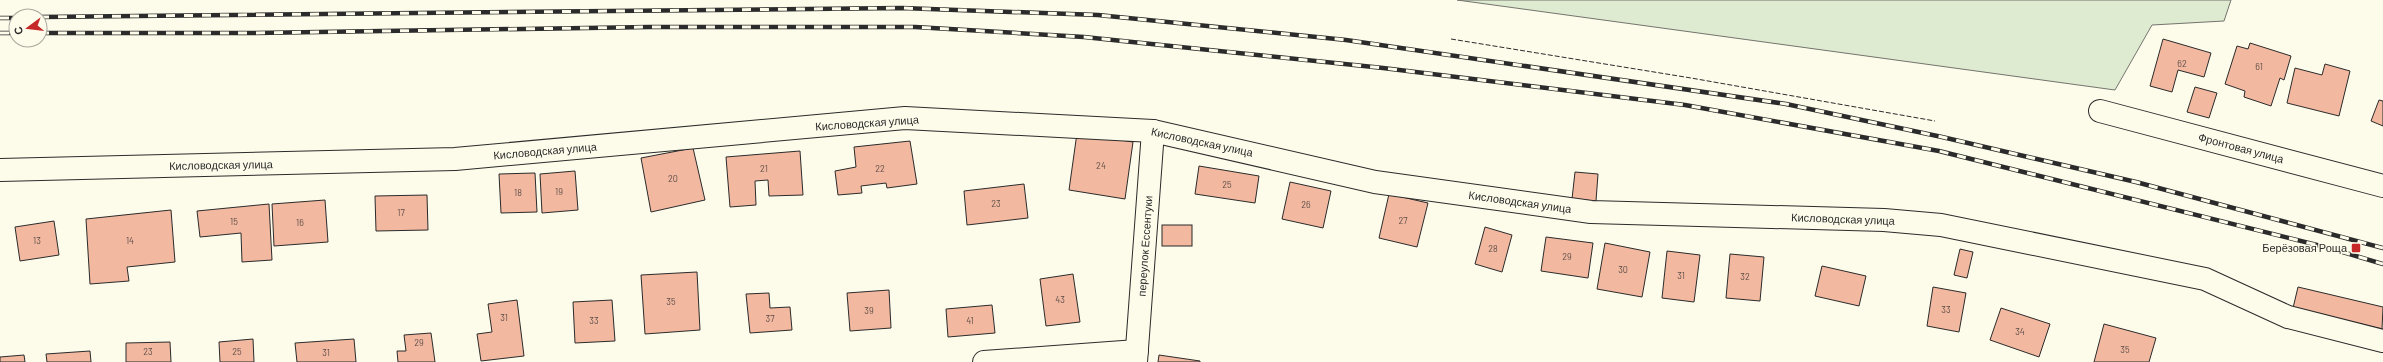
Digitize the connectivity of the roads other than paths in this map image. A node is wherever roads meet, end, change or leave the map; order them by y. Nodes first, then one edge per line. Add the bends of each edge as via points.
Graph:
1 (2100, 111) dead end
2 (1153, 130) junction
3 (0, 170) edge
4 (2383, 186) edge
5 (2383, 341) edge
6 (1136, 357) edge
7 (984, 362) edge

1 - 4 street, Фронтовая улица
2 - 3 street, Кисловодская улица via 905,118 455,159
2 - 5 street, Кисловодская улица via 1375,182 1591,212 1884,220 1941,225 2205,279 2288,317
2 - 6 street, переулок Ессентуки
6 - 7 street

